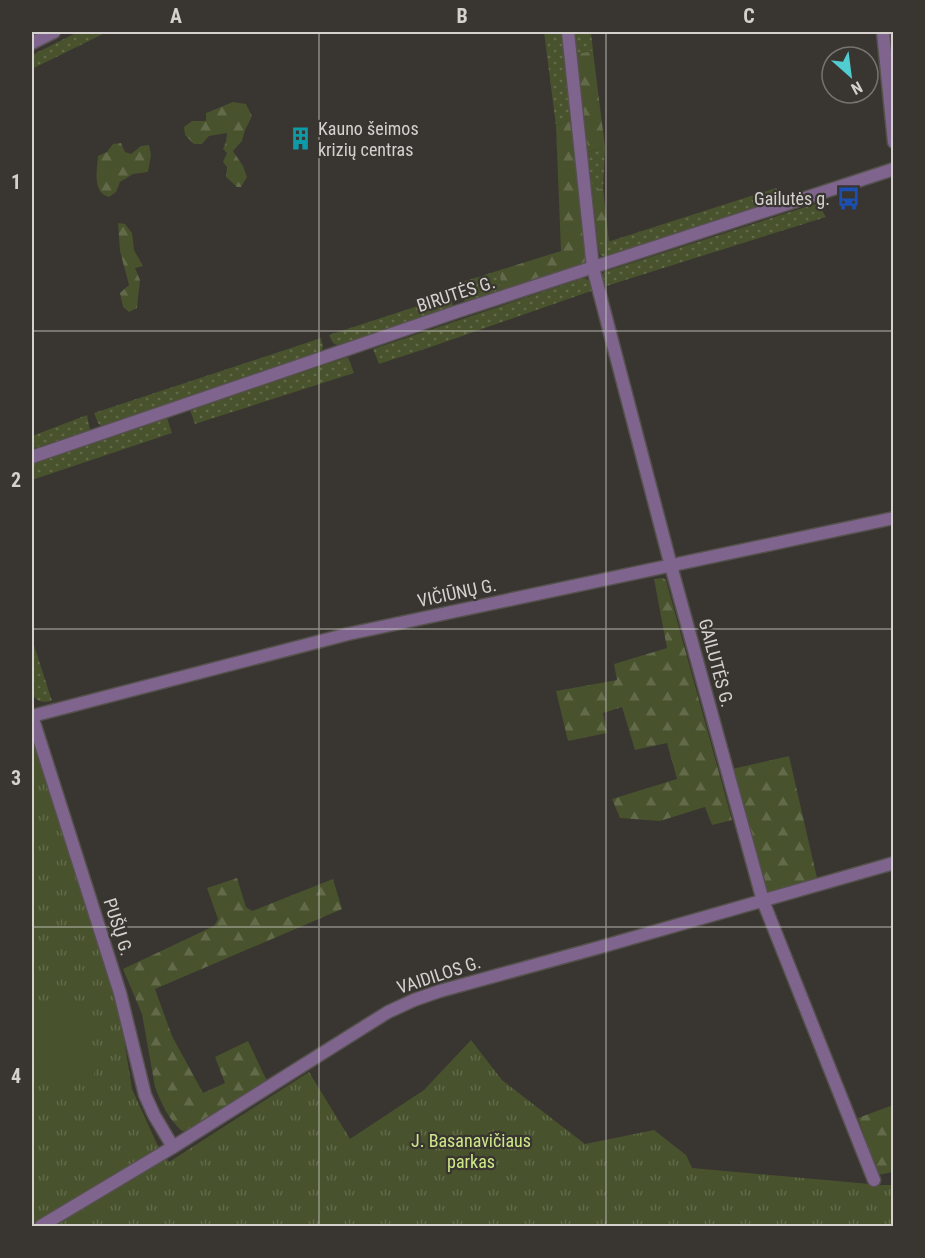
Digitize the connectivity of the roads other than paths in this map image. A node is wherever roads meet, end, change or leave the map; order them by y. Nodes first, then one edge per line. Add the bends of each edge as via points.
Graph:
1 (54, 32) edge
2 (568, 32) edge
3 (883, 32) edge
4 (32, 43) edge
5 (894, 142) edge
6 (894, 169) edge
7 (593, 268) junction
8 (32, 457) edge
9 (894, 518) edge
10 (670, 566) junction
11 (32, 716) edge
12 (894, 863) edge
13 (763, 901) junction
14 (173, 1147) junction
15 (874, 1180) dead end
16 (41, 1227) edge

1 - 4 street
2 - 7 street, GAILUTĖS G.
3 - 5 street
6 - 7 street, BIRUTĖS G.
7 - 8 street, BIRUTĖS G.
7 - 10 street, GAILUTĖS G.
9 - 10 street, VIČIŪNŲ G.
10 - 11 street, VIČIŪNŲ G. via 348,634
10 - 13 street, GAILUTĖS G.
11 - 14 street, PUŠŲ G. via 120,993 146,1095
12 - 13 street, VAIDILOS G.
13 - 14 street, VAIDILOS G. via 414,1000 388,1012
13 - 15 street, GAILUTĖS G.
14 - 16 street, VAIDILOS G.

